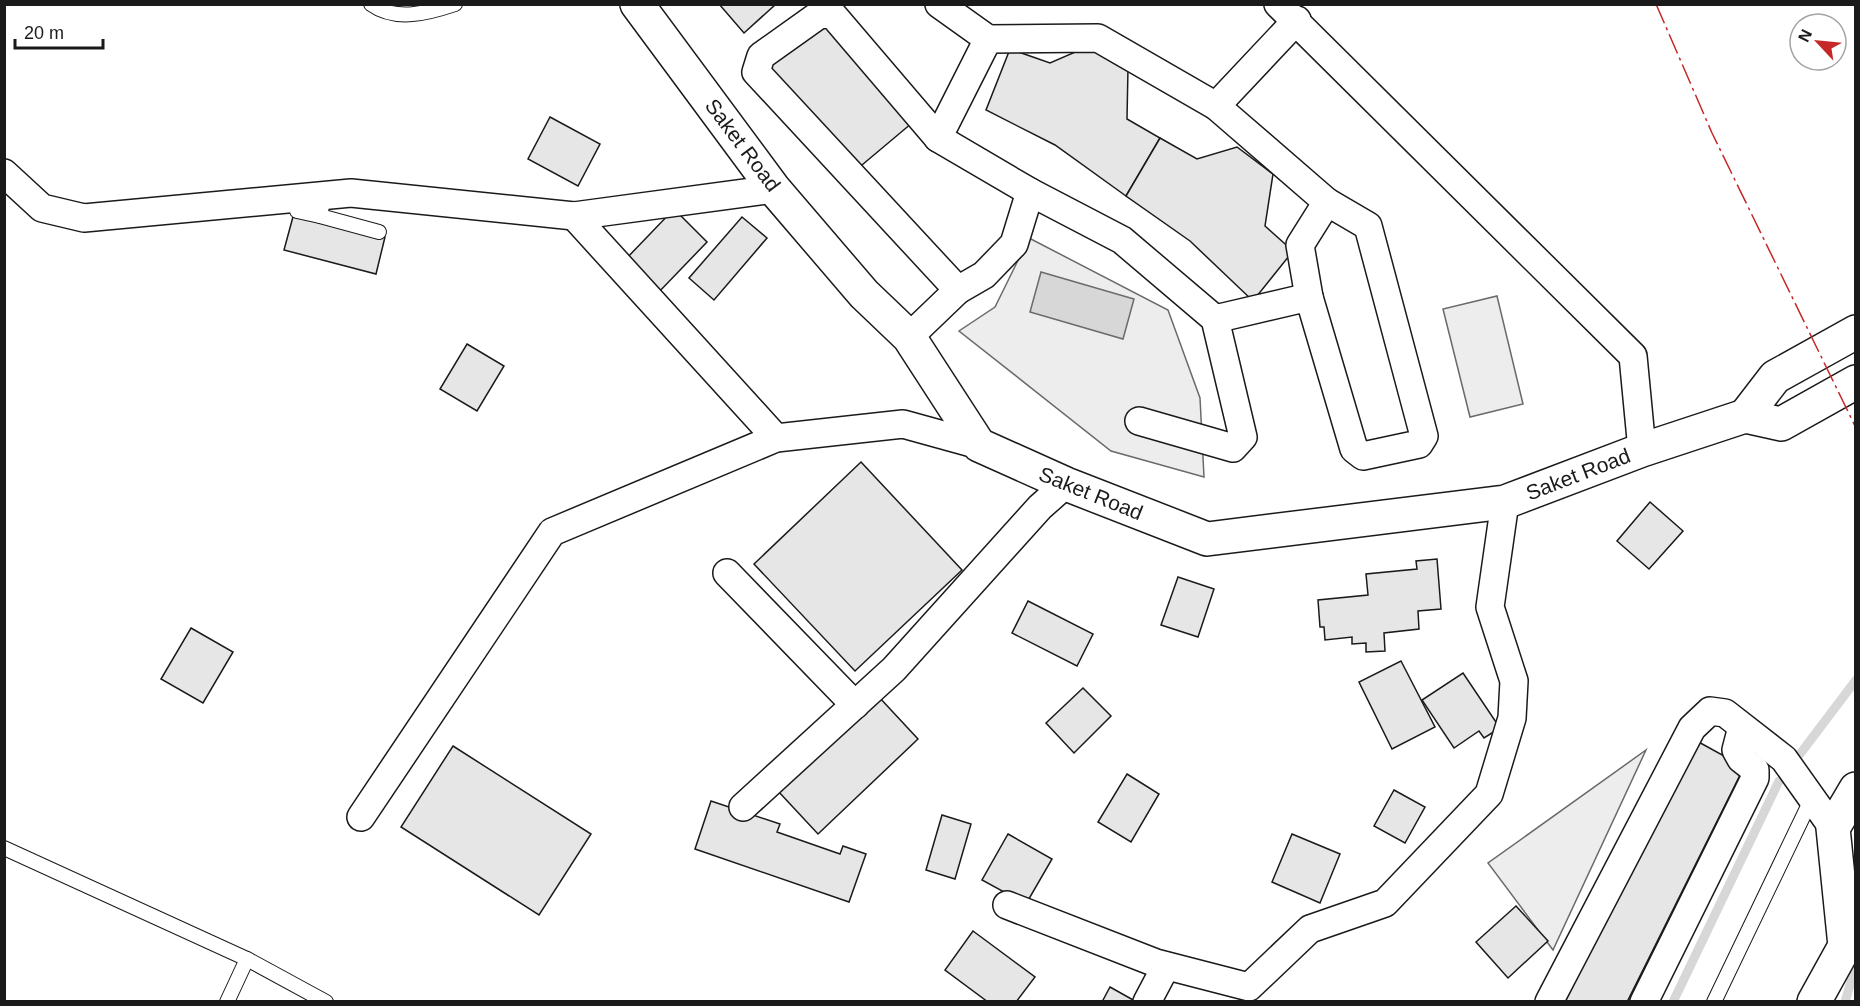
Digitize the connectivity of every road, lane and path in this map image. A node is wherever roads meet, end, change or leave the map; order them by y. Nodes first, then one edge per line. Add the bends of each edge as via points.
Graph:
1 (371, 4) edge
2 (455, 4) edge
3 (637, 4) edge
4 (939, 4) edge
5 (1287, 12) edge
6 (988, 39) junction
7 (1216, 106) junction
8 (938, 138) junction
9 (4, 173) edge
10 (774, 189) junction
11 (1030, 192) junction
12 (1327, 202) junction
13 (328, 206) junction
14 (297, 211) dead end
15 (574, 216) junction
16 (379, 232) dead end
17 (958, 290) junction
18 (1308, 297) junction
19 (1215, 319) junction
20 (1856, 332) edge
21 (909, 337) junction
22 (1856, 382) edge
23 (1745, 416) junction
24 (1139, 421) dead end
25 (776, 438) junction
26 (979, 445) junction
27 (1642, 450) junction
28 (1066, 484) junction
29 (1505, 502) junction
30 (727, 573) dead end
31 (855, 705) junction
32 (1742, 727) junction
33 (1856, 789) edge
34 (1811, 800) junction
35 (743, 807) dead end
36 (361, 817) dead end
37 (1833, 828) junction
38 (4, 848) edge
39 (1847, 891) edge
40 (1007, 905) dead end
41 (1850, 946) edge
42 (247, 959) junction
43 (1166, 966) junction
44 (1246, 994) edge
45 (227, 1002) edge
46 (326, 1002) edge
47 (1147, 1002) edge
48 (1549, 1002) edge
49 (1644, 1002) edge
50 (1714, 1002) edge
51 (1814, 1002) edge

1 - 2 lane via 382,12 424,15
3 - 10 main road, Saket Road
4 - 6 street
5 - 7 street
5 - 27 street via 1633,356
6 - 7 street via 1098,38
6 - 8 street
7 - 12 street
8 - 11 street
8 - 17 street via 833,15 820,14 761,56 756,72
9 - 13 street via 42,208 84,218
10 - 15 street
10 - 21 main road, Saket Road via 864,294
11 - 17 street via 1014,244 984,275
11 - 19 street via 1122,240
12 - 18 street via 1300,246
12 - 18 street via 1368,226 1424,436 1419,444 1363,456 1354,449
13 - 14 lane
13 - 15 street via 351,193
13 - 16 lane
15 - 25 street
17 - 21 street
18 - 19 street
19 - 24 street via 1243,437 1233,448
20 - 23 main road via 1775,377
21 - 26 main road, Saket Road
22 - 23 main road via 1781,424
23 - 27 main road, Saket Road
25 - 26 street via 903,424
25 - 36 street via 552,532
26 - 28 main road, Saket Road
27 - 29 main road, Saket Road
28 - 29 main road, Saket Road via 1207,539
28 - 31 street via 1040,507 894,669
29 - 44 street via 1490,607 1514,681 1512,718 1489,794 1384,903 1310,929
30 - 31 street
31 - 35 street
32 - 34 street via 1784,759
32 - 48 street via 1725,714 1710,711 1692,728
32 - 49 street via 1736,750 1755,770 1755,778
33 - 37 main road
34 - 37 street
34 - 50 lane
37 - 39 main road
38 - 42 lane
39 - 41 main road
40 - 43 street
41 - 51 main road
42 - 45 lane
42 - 46 lane
43 - 44 street
43 - 47 street

